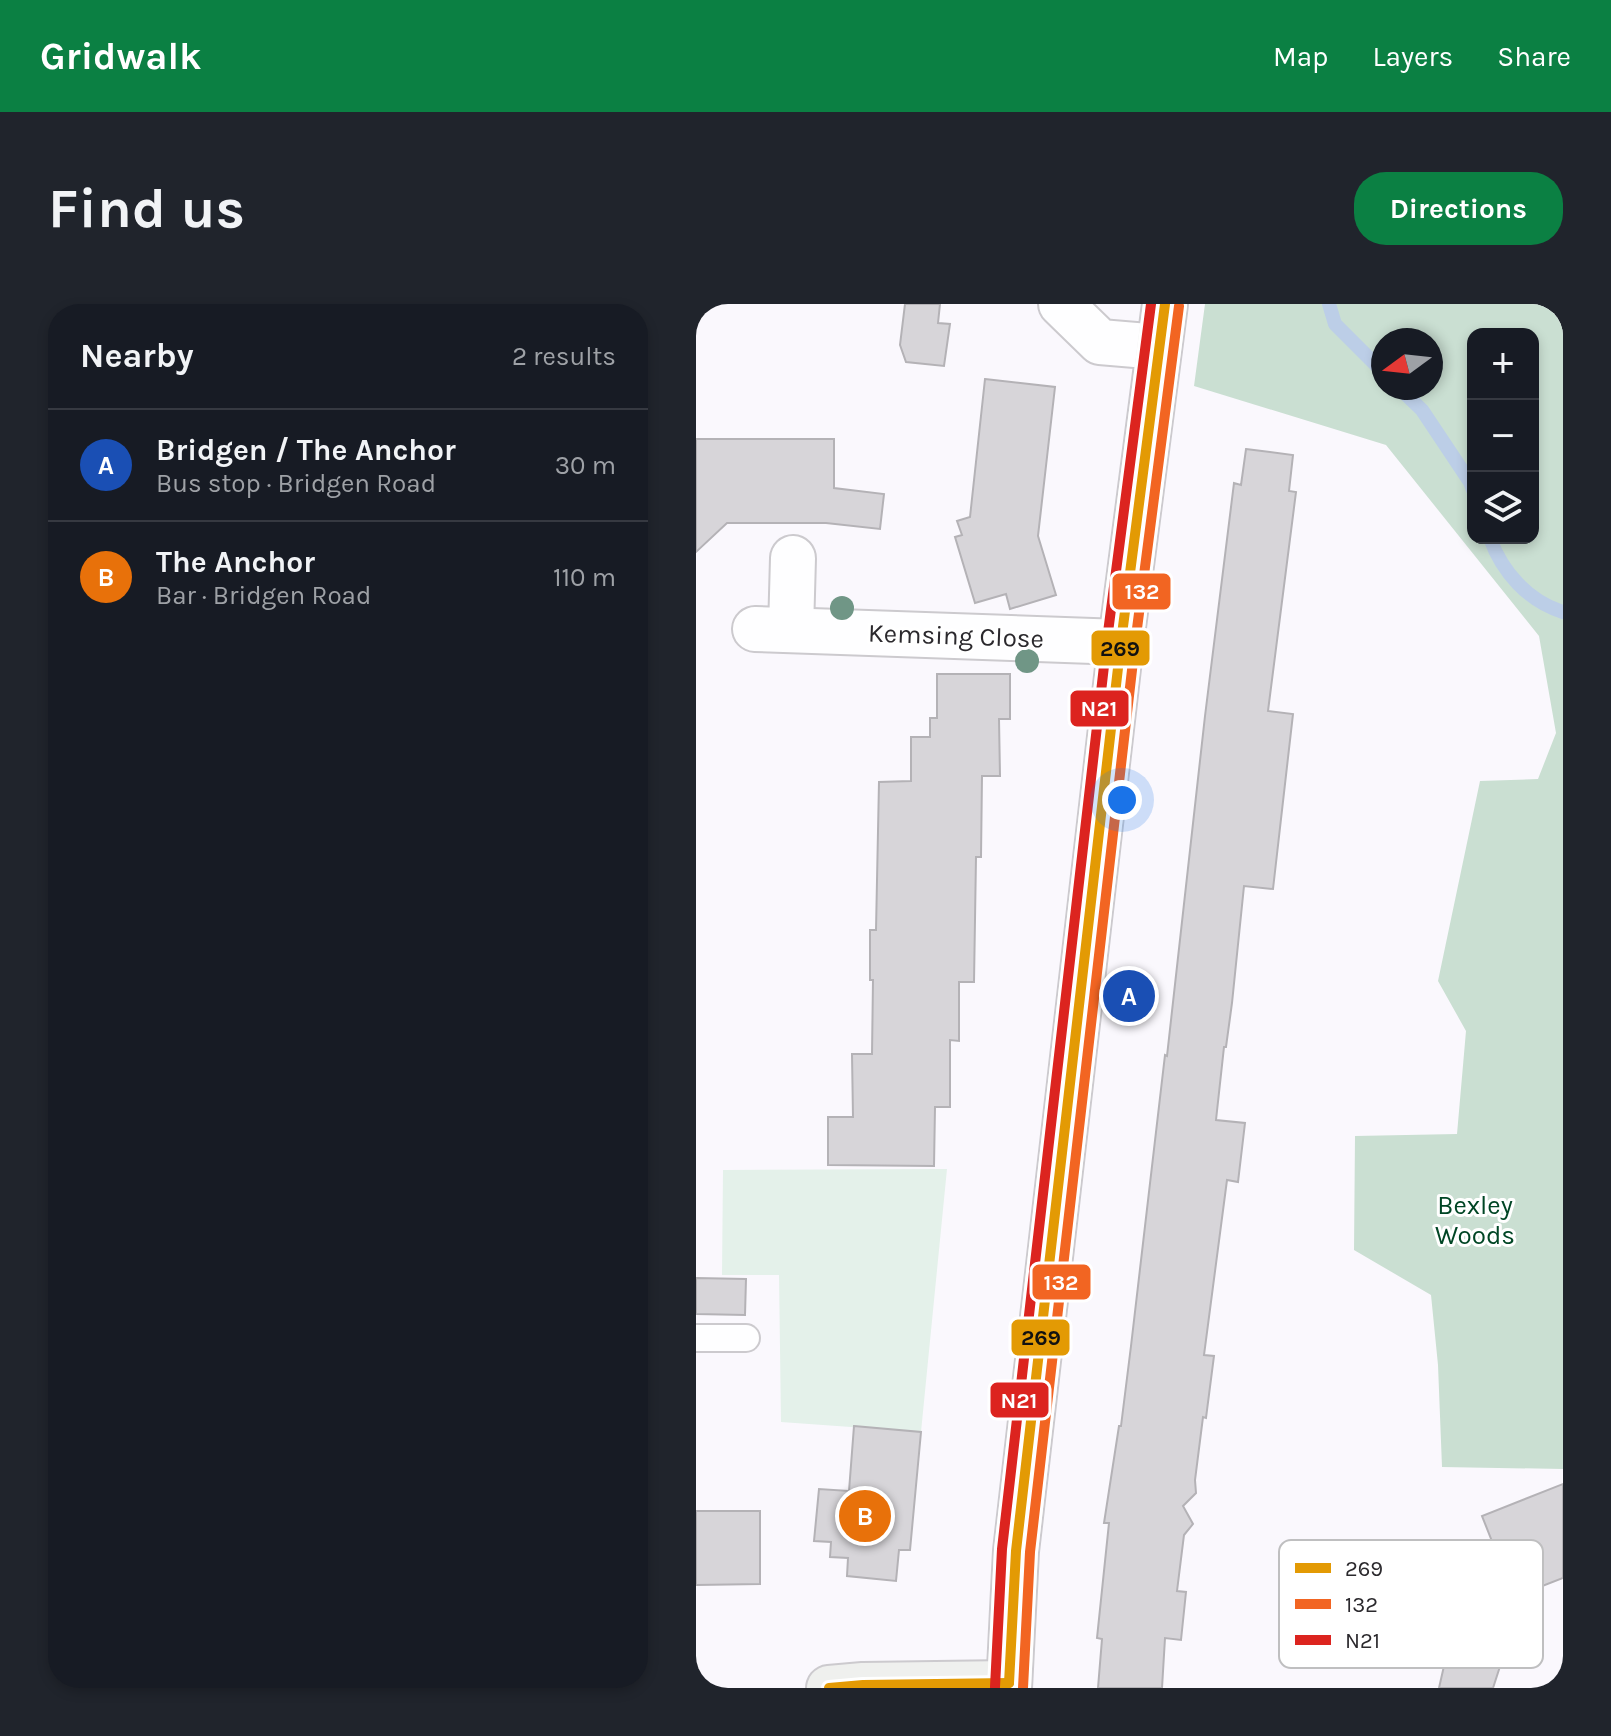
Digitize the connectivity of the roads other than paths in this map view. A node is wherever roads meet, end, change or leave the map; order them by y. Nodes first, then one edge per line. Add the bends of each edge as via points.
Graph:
1 (1061, 304) edge
2 (1165, 304) edge
3 (1159, 347) junction
4 (793, 558) dead end
5 (1121, 642) junction
6 (696, 1338) edge
7 (746, 1338) dead end
8 (1009, 1685) edge
9 (829, 1688) edge

1 - 3 street via 1100,342
2 - 3 main road
3 - 5 main road
4 - 5 street, Kemsing Close via 773,629
5 - 8 main road via 1016,1551
6 - 7 lane
8 - 9 main road

